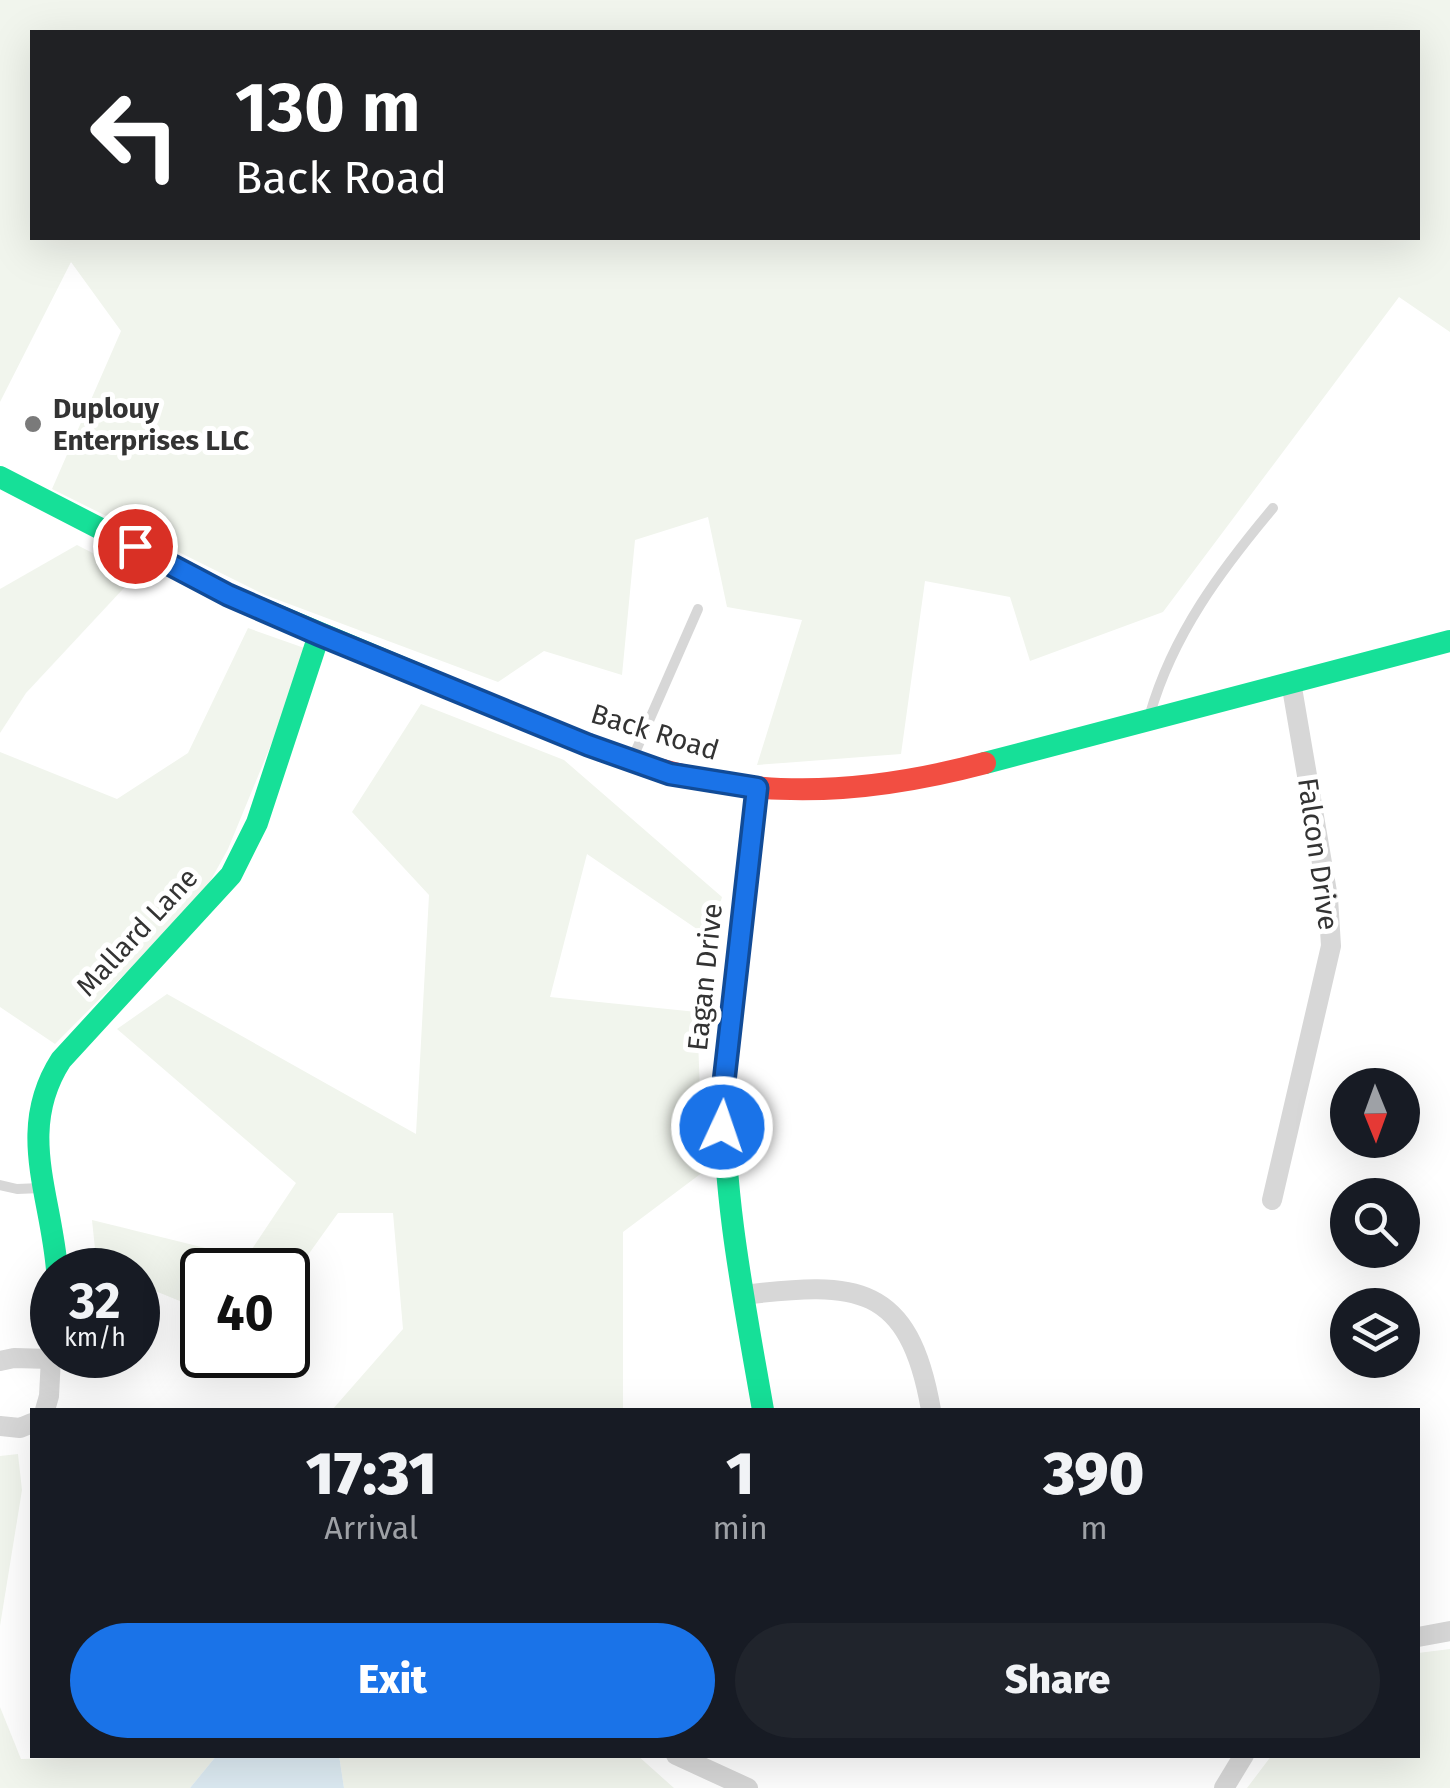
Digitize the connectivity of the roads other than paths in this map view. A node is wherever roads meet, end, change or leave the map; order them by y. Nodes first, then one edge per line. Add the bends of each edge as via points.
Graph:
1 (0, 477) edge
2 (1273, 508) dead end
3 (698, 610) dead end
4 (320, 635) junction
5 (1450, 641) edge
6 (1290, 682) junction
7 (1149, 720) junction
8 (632, 760) junction
9 (757, 788) junction
10 (0, 1185) edge
11 (46, 1187) junction
12 (1272, 1200) dead end
13 (54, 1248) edge
14 (743, 1295) junction
15 (30, 1359) edge
16 (0, 1360) edge
17 (50, 1378) edge
18 (46, 1408) edge
19 (763, 1408) edge
20 (931, 1408) edge
21 (30, 1424) edge
22 (0, 1426) edge
23 (1450, 1631) edge
24 (1420, 1638) edge
25 (683, 1758) edge
26 (1242, 1758) edge
27 (748, 1788) edge
28 (1224, 1788) edge

1 - 4 street, Back Road
2 - 7 lane via 1193,614
3 - 8 lane
4 - 8 street, Back Road
4 - 11 street, Mallard Lane via 257,822 231,875 50,1077 38,1130
5 - 6 street, Back Road
6 - 7 street, Back Road
6 - 12 street, Falcon Drive via 1331,946
7 - 9 street, Back Road via 907,782 830,791
8 - 9 street, Back Road via 670,774
9 - 14 street, Eagan Drive via 722,1127
10 - 11 lane
11 - 13 street, Mallard Lane
14 - 19 street, Eagan Drive
14 - 20 street via 818,1287 875,1301 913,1342
15 - 16 street
17 - 18 street
21 - 22 street
23 - 24 street
25 - 27 street
26 - 28 street

